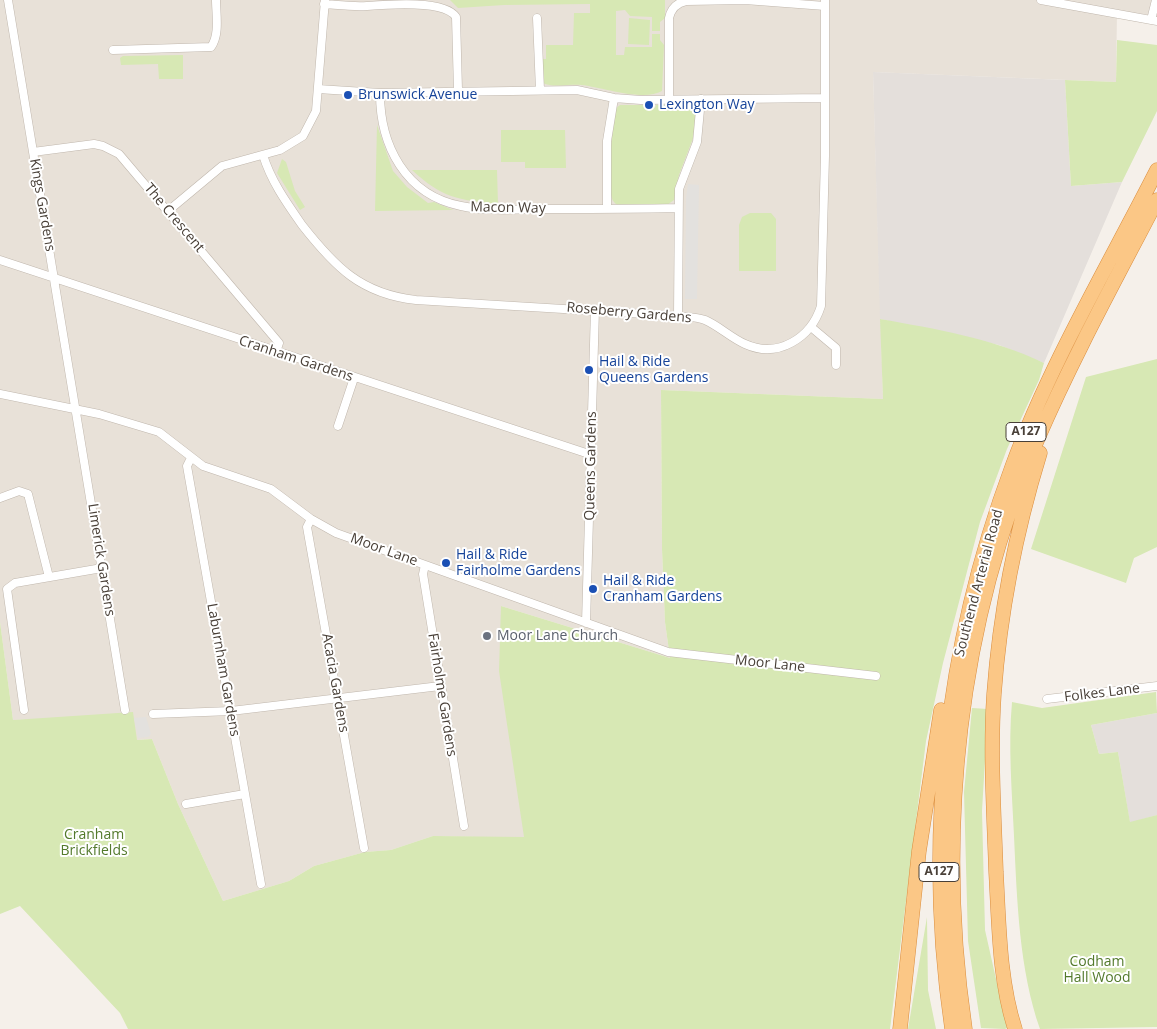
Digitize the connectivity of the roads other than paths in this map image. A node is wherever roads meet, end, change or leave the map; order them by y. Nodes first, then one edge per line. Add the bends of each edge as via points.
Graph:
1 (8, 0) edge
2 (216, 0) edge
3 (1041, 0) edge
4 (1156, 0) edge
5 (324, 2) edge
6 (825, 3) edge
7 (537, 18) dead end
8 (1154, 20) edge
9 (113, 50) dead end
10 (318, 89) junction
11 (458, 90) junction
12 (540, 90) junction
13 (380, 93) junction
14 (614, 98) junction
15 (824, 98) junction
16 (668, 99) junction
17 (701, 99) junction
18 (33, 152) junction
19 (263, 155) junction
20 (1157, 170) edge
21 (1157, 200) edge
22 (678, 208) junction
23 (608, 209) junction
24 (168, 211) junction
25 (0, 260) edge
26 (55, 279) junction
27 (595, 309) junction
28 (678, 316) junction
29 (811, 327) junction
30 (276, 352) junction
31 (836, 365) dead end
32 (1070, 370) junction
33 (354, 378) junction
34 (0, 394) edge
35 (76, 409) junction
36 (338, 426) dead end
37 (592, 455) junction
38 (191, 458) junction
39 (1012, 467) junction
40 (0, 498) edge
41 (311, 519) junction
42 (425, 565) junction
43 (102, 568) junction
44 (49, 577) junction
45 (586, 623) junction
46 (876, 676) dead end
47 (440, 686) junction
48 (1157, 686) edge
49 (338, 698) junction
50 (1047, 699) dead end
51 (24, 710) dead end
52 (125, 710) dead end
53 (231, 711) junction
54 (153, 714) dead end
55 (245, 794) junction
56 (186, 804) dead end
57 (464, 826) dead end
58 (364, 848) dead end
59 (261, 884) dead end
60 (900, 1029) edge
61 (952, 1029) edge
62 (965, 1029) edge
63 (1015, 1029) edge

1 - 18 street, Kings Gardens
2 - 9 street via 216,34 211,46
3 - 8 street
4 - 8 street
5 - 10 street
5 - 11 street via 366,6 433,0 448,4 456,17
6 - 15 street, Roseberry Gardens
6 - 16 street via 745,0 686,1 678,4 669,18
7 - 12 street
10 - 13 street
10 - 19 street via 316,111 303,136 288,146
11 - 12 street
11 - 13 street
12 - 14 street via 578,90
13 - 23 street, Macon Way via 383,125 392,155 410,180 445,202 470,208
14 - 16 street
14 - 23 street via 607,140
15 - 17 street
15 - 29 street, Roseberry Gardens via 821,306
16 - 17 street
17 - 22 street via 700,130 683,176
18 - 24 street, The Crescent via 83,144 111,149 125,160
18 - 26 street, Kings Gardens
19 - 24 street via 222,166
19 - 27 street, Roseberry Gardens via 271,179 326,256 352,278 373,290 416,300
20 - 39 highway, Southend Arterial Road / A127 via 1057,364
21 - 32 highway, Southend Arterial Road / A127
22 - 23 street, Macon Way
22 - 28 street
24 - 30 street, The Crescent via 279,343
25 - 26 street, Cranham Gardens
26 - 30 street, Cranham Gardens
26 - 35 street, Kings Gardens
27 - 28 street, Roseberry Gardens
27 - 37 street, Queens Gardens
28 - 29 street, Roseberry Gardens via 705,320 746,344 765,349 791,344
29 - 31 street via 836,348
30 - 33 street, Cranham Gardens
32 - 62 highway, Southend Arterial Road / A127 via 1037,439 1001,538 968,680 958,753 952,861 956,960
32 - 63 highway via 1026,502 997,656 993,736 996,875 1003,962
33 - 36 street
33 - 37 street, Cranham Gardens
34 - 35 street, Moor Lane
35 - 38 street, Moor Lane via 159,432
35 - 43 street, Limerick Gardens
37 - 45 street, Queens Gardens
38 - 41 street, Moor Lane via 217,472 271,489
38 - 53 street, Laburnham Gardens via 187,466
39 - 60 highway via 984,533 959,623 920,841
39 - 61 highway, Southend Arterial Road / A127 via 970,606 954,678 945,751 940,897 944,970
40 - 44 street via 19,491 28,494
41 - 42 street, Moor Lane via 336,533
41 - 49 street, Acacia Gardens via 307,527
42 - 45 street, Moor Lane
42 - 47 street, Fairholme Gardens via 423,574
43 - 44 street
43 - 52 street, Limerick Gardens
44 - 51 street via 15,583 7,589
45 - 46 street, Moor Lane via 668,652
47 - 49 street
47 - 57 street, Fairholme Gardens
48 - 50 street, Folkes Lane
49 - 53 street
49 - 58 street, Acacia Gardens
53 - 54 street
53 - 55 street, Laburnham Gardens
55 - 56 street
55 - 59 street, Laburnham Gardens

